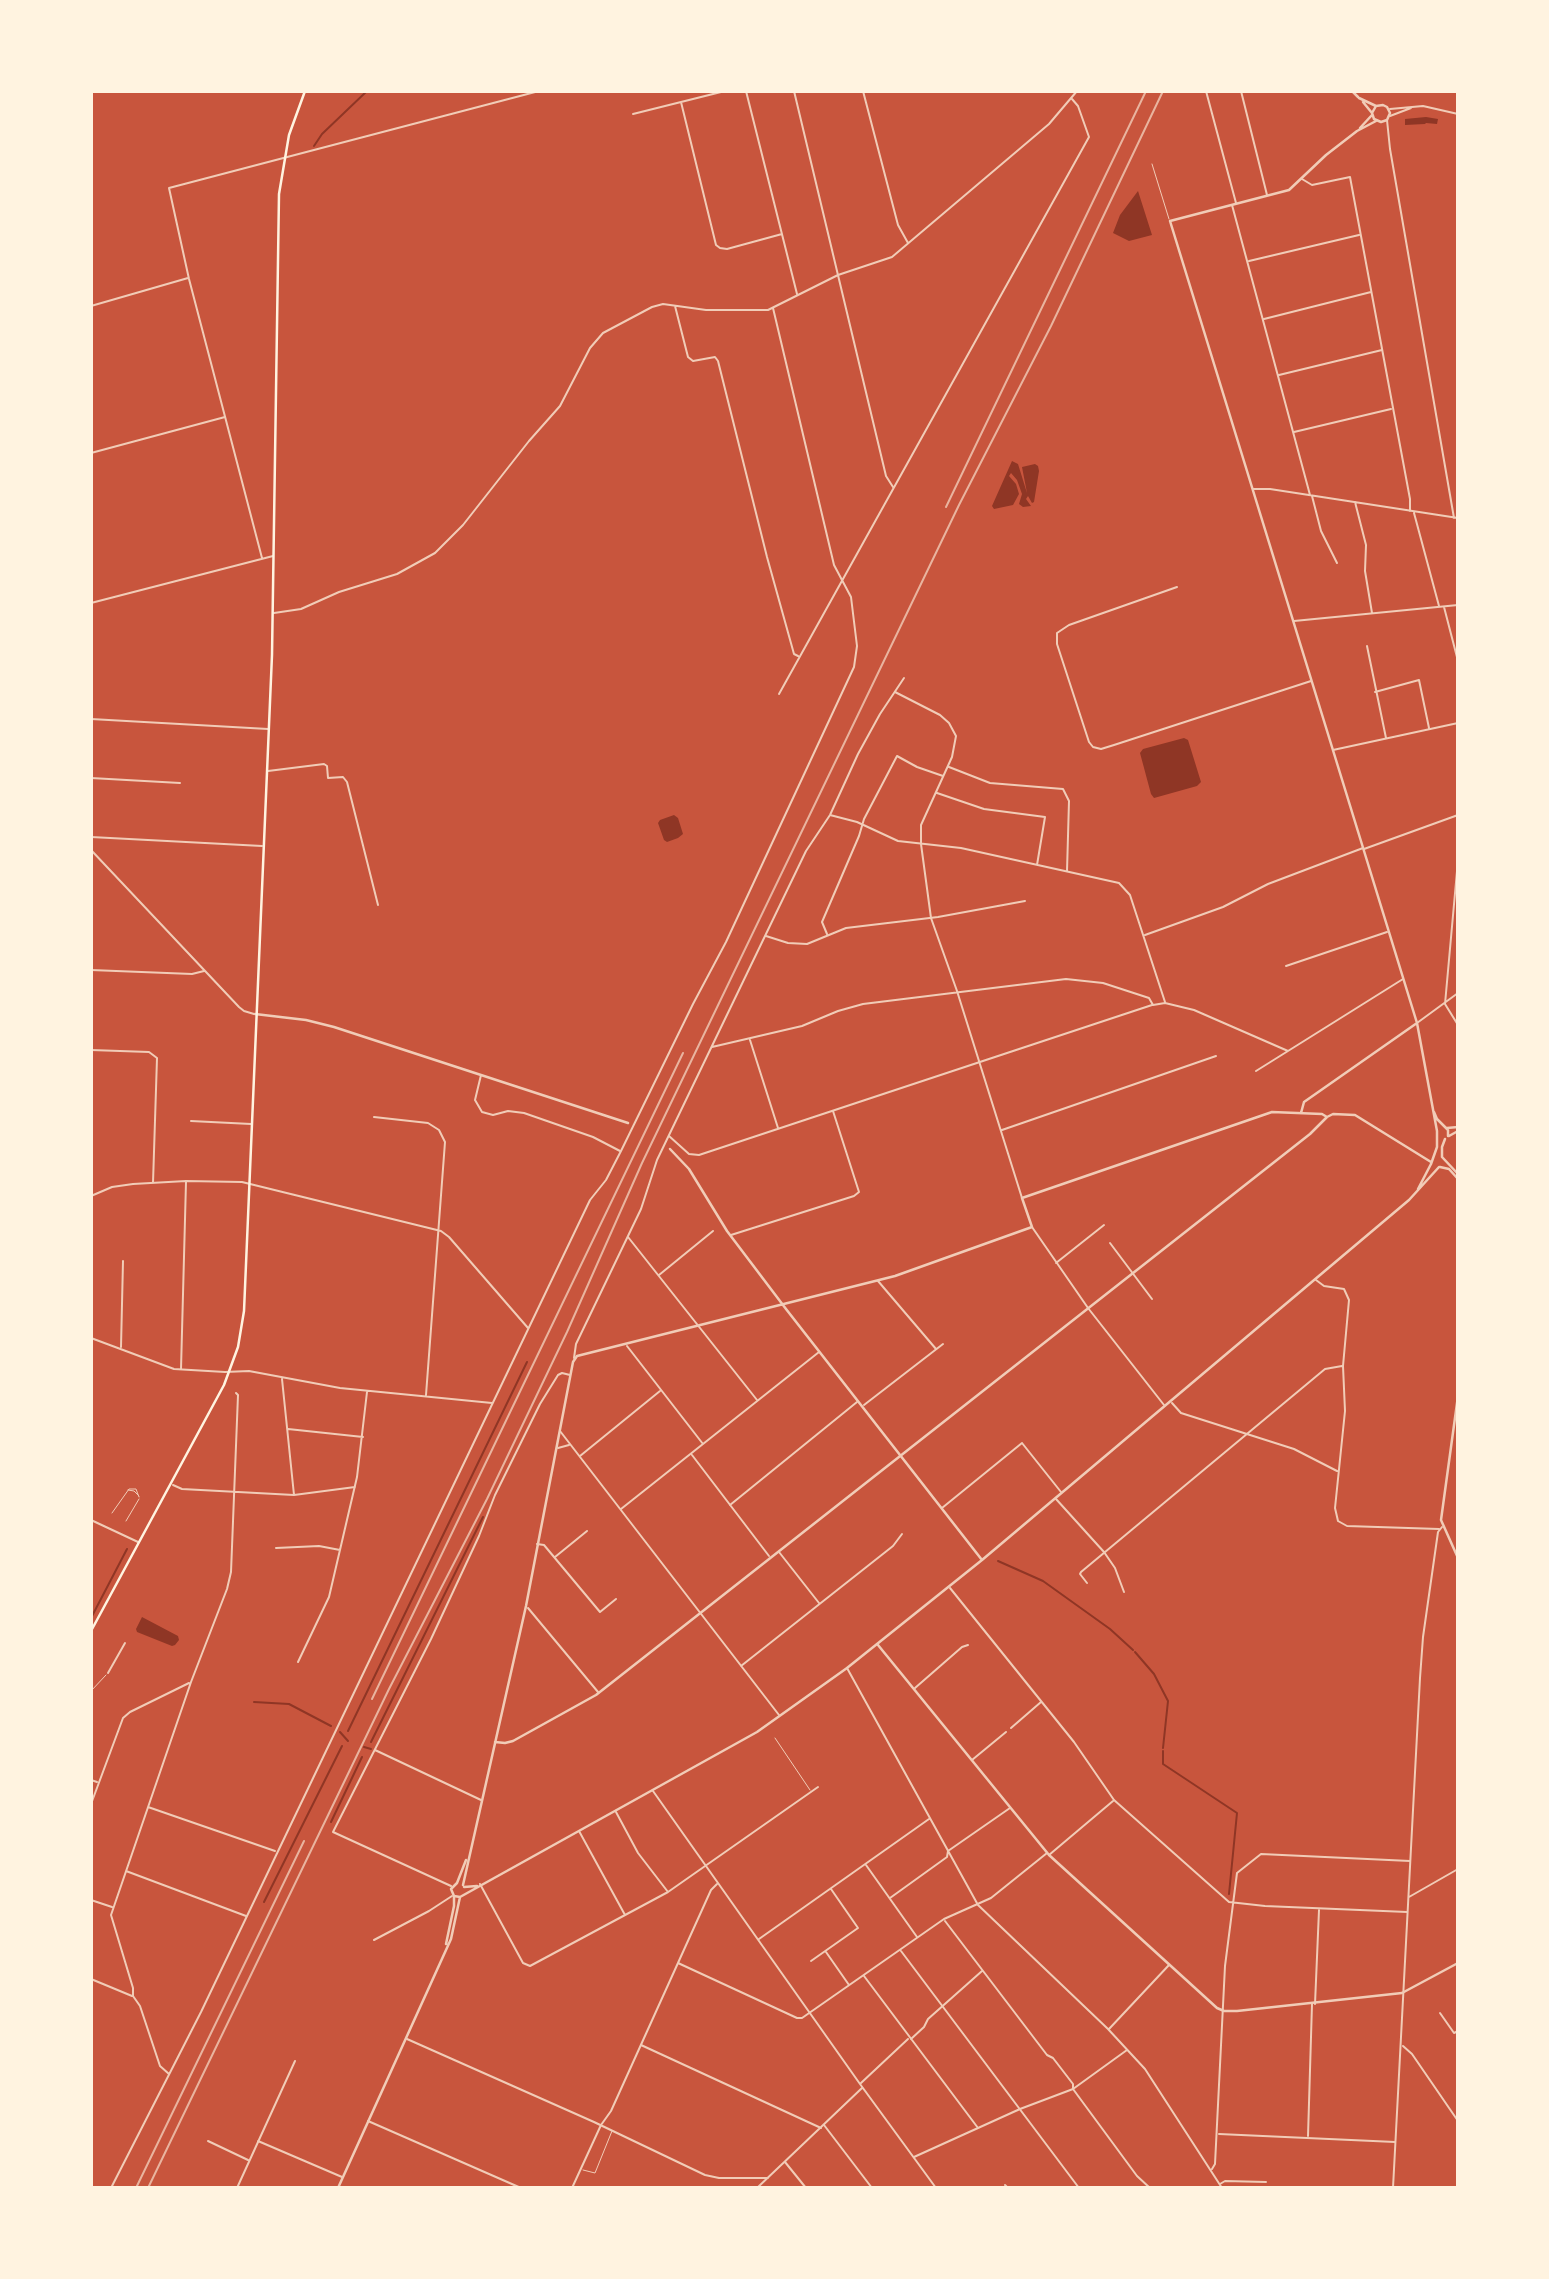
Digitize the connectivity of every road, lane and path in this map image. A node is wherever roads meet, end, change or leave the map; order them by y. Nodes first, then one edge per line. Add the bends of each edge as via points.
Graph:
1 (305, 91) edge
2 (539, 91) edge
3 (725, 91) edge
4 (746, 91) edge
5 (794, 91) edge
6 (863, 91) edge
7 (1077, 91) edge
8 (1206, 91) edge
9 (1241, 91) edge
10 (1352, 91) edge
11 (1359, 98) junction
12 (1071, 99) junction
13 (681, 102) junction
14 (1376, 106) junction
15 (1415, 106) junction
16 (1389, 109) junction
17 (633, 114) dead end
18 (1372, 114) junction
19 (1458, 114) edge
20 (1389, 118) junction
21 (1376, 121) junction
22 (1357, 131) junction
23 (284, 158) junction
24 (1152, 164) dead end
25 (1302, 179) junction
26 (1267, 196) junction
27 (1234, 205) junction
28 (1170, 221) junction
29 (782, 234) junction
30 (1361, 234) junction
31 (909, 244) junction
32 (1248, 262) junction
33 (838, 275) junction
34 (189, 278) junction
35 (1371, 292) junction
36 (797, 295) junction
37 (675, 304) junction
38 (91, 306) edge
39 (773, 308) junction
40 (1263, 319) junction
41 (1382, 350) junction
42 (1278, 375) junction
43 (1393, 408) junction
44 (226, 417) junction
45 (1293, 432) junction
46 (91, 453) edge
47 (893, 488) junction
48 (1252, 490) junction
49 (1311, 495) junction
50 (1355, 502) junction
51 (1411, 511) junction
52 (1456, 518) edge
53 (274, 555) junction
54 (262, 558) junction
55 (1337, 563) dead end
56 (843, 580) junction
57 (1177, 587) dead end
58 (91, 603) edge
59 (1458, 605) edge
60 (1444, 606) junction
61 (1440, 607) junction
62 (273, 613) junction
63 (1372, 614) junction
64 (1293, 621) junction
65 (1367, 646) dead end
66 (799, 657) junction
67 (1458, 661) edge
68 (904, 678) dead end
69 (1311, 681) junction
70 (894, 691) junction
71 (1376, 692) junction
72 (779, 694) dead end
73 (91, 719) edge
74 (1458, 723) edge
75 (268, 729) junction
76 (1430, 729) junction
77 (1386, 739) junction
78 (1333, 750) junction
79 (948, 767) junction
80 (267, 771) junction
81 (944, 776) junction
82 (91, 778) edge
83 (180, 783) dead end
84 (936, 793) junction
85 (830, 815) junction
86 (1458, 815) edge
87 (863, 825) junction
88 (91, 838) edge
89 (921, 844) junction
90 (263, 846) junction
91 (1363, 849) junction
92 (91, 850) edge
93 (1458, 860) edge
94 (1037, 866) junction
95 (1067, 872) junction
96 (1025, 901) dead end
97 (378, 905) dead end
98 (931, 918) junction
99 (1388, 932) junction
100 (765, 935) junction
101 (828, 935) junction
102 (1144, 935) junction
103 (1286, 966) dead end
104 (91, 970) edge
105 (204, 971) junction
106 (1403, 979) junction
107 (957, 991) junction
108 (1458, 993) edge
109 (1165, 1003) junction
110 (1445, 1004) junction
111 (1153, 1005) junction
112 (255, 1014) junction
113 (1417, 1023) junction
114 (1458, 1025) edge
115 (750, 1039) junction
116 (711, 1047) junction
117 (91, 1050) edge
118 (1289, 1051) junction
119 (1216, 1056) dead end
120 (979, 1062) junction
121 (1256, 1071) dead end
122 (481, 1076) junction
123 (1432, 1105) junction
124 (833, 1110) junction
125 (1301, 1112) junction
126 (374, 1117) dead end
127 (1328, 1117) junction
128 (191, 1121) dead end
129 (628, 1123) dead end
130 (252, 1124) junction
131 (1446, 1128) junction
132 (779, 1129) junction
133 (1458, 1129) edge
134 (1001, 1130) junction
135 (1438, 1133) junction
136 (669, 1136) junction
137 (1447, 1137) junction
138 (670, 1149) dead end
139 (621, 1151) junction
140 (1442, 1158) junction
141 (1432, 1160) junction
142 (1440, 1167) junction
143 (1458, 1174) edge
144 (1458, 1179) edge
145 (187, 1181) junction
146 (153, 1183) junction
147 (250, 1183) junction
148 (1416, 1194) junction
149 (91, 1196) edge
150 (1022, 1198) junction
151 (1104, 1224) dead end
152 (1032, 1227) junction
153 (438, 1230) junction
154 (713, 1231) dead end
155 (731, 1235) junction
156 (628, 1237) junction
157 (1110, 1243) dead end
158 (123, 1261) dead end
159 (1056, 1263) junction
160 (1132, 1273) junction
161 (659, 1275) junction
162 (1315, 1279) junction
163 (878, 1281) junction
164 (1152, 1299) dead end
165 (782, 1305) junction
166 (1088, 1308) junction
167 (698, 1326) junction
168 (528, 1328) junction
169 (91, 1338) edge
170 (943, 1344) dead end
171 (627, 1345) junction
172 (121, 1349) junction
173 (936, 1349) junction
174 (820, 1352) junction
175 (574, 1358) junction
176 (1343, 1366) junction
177 (181, 1370) junction
178 (229, 1372) junction
179 (571, 1376) junction
180 (282, 1378) junction
181 (661, 1390) junction
182 (367, 1391) junction
183 (236, 1393) dead end
184 (426, 1396) junction
185 (1458, 1396) edge
186 (758, 1401) junction
187 (858, 1401) junction
188 (1170, 1401) junction
189 (493, 1403) junction
190 (1164, 1406) junction
191 (862, 1407) junction
192 (287, 1429) junction
193 (560, 1431) junction
194 (1245, 1434) junction
195 (363, 1437) junction
196 (703, 1444) junction
197 (570, 1445) junction
198 (556, 1449) junction
199 (691, 1454) junction
200 (901, 1455) junction
201 (579, 1457) junction
202 (1338, 1471) junction
203 (172, 1484) junction
204 (356, 1487) junction
205 (234, 1492) junction
206 (1062, 1493) junction
207 (294, 1495) junction
208 (1055, 1498) junction
209 (730, 1505) junction
210 (942, 1508) junction
211 (620, 1510) junction
212 (112, 1513) dead end
213 (91, 1520) edge
214 (126, 1521) dead end
215 (1442, 1527) junction
216 (587, 1531) dead end
217 (902, 1534) dead end
218 (139, 1543) junction
219 (537, 1544) junction
220 (276, 1548) dead end
221 (341, 1550) junction
222 (779, 1551) junction
223 (1104, 1552) junction
224 (554, 1558) junction
225 (771, 1558) junction
226 (1458, 1558) edge
227 (982, 1560) junction
228 (1087, 1583) dead end
229 (949, 1587) junction
230 (1125, 1592) dead end
231 (616, 1599) dead end
232 (820, 1604) junction
233 (526, 1606) junction
234 (700, 1614) junction
235 (91, 1630) edge
236 (125, 1643) dead end
237 (878, 1645) junction
238 (968, 1645) dead end
239 (298, 1661) dead end
240 (741, 1667) junction
241 (847, 1668) junction
242 (108, 1673) joint
243 (191, 1682) junction
244 (915, 1689) junction
245 (91, 1691) edge
246 (599, 1693) junction
247 (1042, 1702) junction
248 (779, 1716) junction
249 (1011, 1728) dead end
250 (1006, 1732) dead end
251 (775, 1738) dead end
252 (495, 1742) junction
253 (374, 1749) junction
254 (972, 1760) junction
255 (91, 1780) edge
256 (98, 1783) junction
257 (818, 1787) dead end
258 (653, 1791) junction
259 (812, 1792) junction
260 (481, 1800) junction
261 (1114, 1800) junction
262 (91, 1804) edge
263 (147, 1807) junction
264 (1011, 1808) junction
265 (615, 1811) junction
266 (930, 1819) junction
267 (579, 1831) junction
268 (948, 1851) junction
269 (277, 1852) junction
270 (469, 1854) junction
271 (1049, 1854) junction
272 (1410, 1861) junction
273 (865, 1864) junction
274 (706, 1866) junction
275 (1458, 1869) edge
276 (125, 1871) junction
277 (457, 1883) junction
278 (718, 1883) junction
279 (480, 1884) junction
280 (451, 1886) junction
281 (463, 1886) junction
282 (831, 1889) junction
283 (668, 1892) junction
284 (453, 1895) junction
285 (462, 1895) junction
286 (1408, 1897) junction
287 (890, 1898) junction
288 (91, 1900) edge
289 (1233, 1903) junction
290 (978, 1905) junction
291 (113, 1908) junction
292 (1319, 1909) junction
293 (1408, 1913) junction
294 (246, 1916) junction
295 (626, 1916) junction
296 (944, 1919) junction
297 (918, 1938) junction
298 (374, 1940) dead end
299 (758, 1940) junction
300 (901, 1950) junction
301 (445, 1951) junction
302 (825, 1951) junction
303 (811, 1961) dead end
304 (678, 1963) junction
305 (1458, 1963) edge
306 (1169, 1965) junction
307 (983, 1970) junction
308 (863, 1976) junction
309 (91, 1979) edge
310 (849, 1985) junction
311 (1402, 1993) junction
312 (133, 1996) junction
313 (1314, 2004) junction
314 (943, 2005) junction
315 (1224, 2011) junction
316 (810, 2013) junction
317 (1440, 2014) dead end
318 (1108, 2029) junction
319 (1458, 2031) edge
320 (406, 2038) junction
321 (910, 2038) junction
322 (640, 2045) junction
323 (1401, 2045) junction
324 (1127, 2049) junction
325 (295, 2061) dead end
326 (169, 2075) junction
327 (860, 2084) junction
328 (862, 2088) junction
329 (1073, 2090) junction
330 (1020, 2109) junction
331 (368, 2121) junction
332 (1458, 2121) edge
333 (601, 2126) junction
334 (823, 2126) junction
335 (978, 2127) junction
336 (612, 2131) junction
337 (1217, 2133) junction
338 (1308, 2137) junction
339 (208, 2141) dead end
340 (258, 2141) junction
341 (1396, 2142) junction
342 (914, 2157) junction
343 (249, 2160) junction
344 (785, 2162) junction
345 (581, 2170) junction
346 (1211, 2170) junction
347 (343, 2178) junction
348 (768, 2178) junction
349 (1266, 2182) dead end
350 (1220, 2184) junction
351 (111, 2188) edge
352 (237, 2188) edge
353 (338, 2188) edge
354 (521, 2188) edge
355 (572, 2188) edge
356 (757, 2188) edge
357 (806, 2188) edge
358 (872, 2188) edge
359 (936, 2188) edge
360 (1079, 2188) edge
361 (1150, 2188) edge
362 (1222, 2188) edge
363 (1393, 2188) edge

1 - 23 main road
2 - 23 street
3 - 13 street
4 - 29 street
5 - 33 street
6 - 31 street via 898,225
7 - 12 street
8 - 27 street
9 - 26 street
10 - 11 street
11 - 14 street
11 - 18 street
12 - 31 street via 1049,124
12 - 47 street via 1089,137
13 - 17 street
13 - 29 street via 716,246 727,249
14 - 16 street
14 - 18 street
15 - 16 street
15 - 19 street
15 - 20 street
16 - 20 street
18 - 21 street
18 - 22 street
20 - 21 street
20 - 52 street via 1390,149
21 - 22 street
22 - 25 street
23 - 34 street via 169,188
23 - 53 main road via 279,194
24 - 28 lane
25 - 26 street via 1289,190
25 - 30 street via 1312,185 1350,177
26 - 27 street
27 - 28 street
27 - 32 street
28 - 48 street
29 - 36 street
30 - 32 street
30 - 35 street
31 - 33 street via 892,257
32 - 40 street
33 - 36 street
33 - 47 street via 886,476
34 - 38 street
34 - 44 street
35 - 40 street
35 - 41 street
36 - 39 street
37 - 39 street via 706,310
37 - 62 street via 652,307 596,340 560,406 435,553 397,574 339,592 301,610
37 - 66 street via 688,357 718,360 767,557 794,654
39 - 56 street via 834,565
40 - 42 street
41 - 42 street
41 - 43 street
42 - 45 street
43 - 45 street
43 - 51 street
44 - 46 street
44 - 54 street
45 - 49 street
47 - 56 street
48 - 49 street
48 - 64 street
49 - 50 street
49 - 55 street via 1321,531
50 - 51 street
50 - 63 street via 1366,545
51 - 52 street
51 - 61 street
53 - 54 street
53 - 62 main road
54 - 58 street
56 - 66 street
56 - 139 street via 856,628 856,660 849,679
57 - 69 street via 1057,633 1057,645 1093,747 1114,746
59 - 60 street
60 - 61 street
60 - 67 street
61 - 63 street
62 - 75 main road
63 - 64 street
64 - 69 street
65 - 71 street
66 - 72 street
68 - 70 street
69 - 78 street
70 - 79 street via 940,715 954,730
70 - 85 street
71 - 76 street via 1419,681
71 - 77 street
73 - 75 street
74 - 76 street
75 - 80 main road
76 - 77 street
77 - 78 street
78 - 91 street
79 - 81 street
79 - 95 street via 990,783 1063,789 1069,801
80 - 90 main road
80 - 97 street via 324,764 328,778 343,777
81 - 84 street
81 - 87 street via 897,756
82 - 83 street
84 - 89 street via 921,825
84 - 94 street via 984,809 1045,817
85 - 87 street
85 - 100 street via 810,843
86 - 91 street
87 - 89 street via 898,841
87 - 101 street via 822,922
88 - 90 street
89 - 94 street via 961,848
89 - 98 street
90 - 112 main road
91 - 99 street
91 - 102 street
92 - 105 street
93 - 110 street
94 - 95 street
95 - 102 street via 1115,881 1124,887
96 - 98 street
98 - 101 street via 864,925
98 - 107 street
99 - 103 street
99 - 106 street
100 - 101 street via 807,944
100 - 116 street
102 - 109 street
104 - 105 street
105 - 112 street via 241,1010
106 - 113 street
106 - 118 street
107 - 111 street via 1078,979 1149,998
107 - 115 street via 850,1007
107 - 120 street
108 - 110 street
109 - 111 street
109 - 118 street via 1199,1012
110 - 113 street
110 - 114 street
111 - 120 street
112 - 122 street via 316,1022
112 - 130 main road
113 - 123 street
113 - 125 street via 1304,1102
115 - 116 street
115 - 132 street
116 - 136 street
117 - 146 street via 156,1055
118 - 121 street
119 - 134 street
120 - 124 street
120 - 134 street
122 - 129 street
122 - 139 street via 475,1100 482,1112 524,1112
123 - 131 street
123 - 135 street
124 - 132 street
124 - 155 street via 859,1192
125 - 127 street
125 - 150 street via 1279,1111
126 - 153 street via 428,1123 443,1135
127 - 141 street via 1355,1115
127 - 160 street
128 - 130 street
130 - 147 main road
131 - 133 street
131 - 135 street
131 - 137 street
132 - 136 street via 695,1156
133 - 137 street
134 - 150 street
135 - 137 street
135 - 141 street
136 - 156 street
137 - 140 street via 1441,1147
138 - 155 street via 700,1184
139 - 168 street via 590,1200
140 - 141 street
140 - 142 street
140 - 143 street
141 - 142 street
141 - 148 street
142 - 144 street
142 - 148 street
145 - 146 street
145 - 147 street
145 - 177 street
146 - 149 street via 112,1187
147 - 153 street
147 - 178 main road via 244,1311
148 - 162 street
150 - 152 street
151 - 159 street
152 - 159 street
152 - 163 street
153 - 168 street
153 - 184 street
154 - 161 street
155 - 165 street
156 - 161 street
156 - 175 street via 576,1344
157 - 160 street
158 - 172 street
159 - 166 street
160 - 164 street
160 - 166 street
161 - 167 street
162 - 176 street via 1344,1289 1349,1297
162 - 188 street
163 - 165 street
163 - 173 street
165 - 167 street
165 - 174 street
166 - 190 street
166 - 200 street
167 - 171 street
167 - 186 street
168 - 189 street
169 - 172 street
170 - 173 street
171 - 175 street
171 - 181 street
172 - 177 street
173 - 191 street
174 - 186 street
174 - 187 street
175 - 179 street
176 - 194 street via 1325,1369
176 - 202 street via 1345,1411
177 - 178 street
178 - 180 street
178 - 203 main road
179 - 193 street
179 - 253 street via 558,1375 540,1404
180 - 182 street
180 - 192 street
181 - 196 street
181 - 201 street
182 - 184 street
182 - 195 street
183 - 205 street
184 - 189 street
185 - 215 street
186 - 196 street
187 - 191 street
187 - 209 street
188 - 190 street
188 - 194 street via 1181,1413
189 - 269 street
190 - 206 street
191 - 200 street
192 - 195 street
192 - 207 street
193 - 197 street
193 - 198 street
194 - 202 street via 1294,1449
194 - 223 street
195 - 204 street
196 - 199 street
197 - 198 street
197 - 201 street
198 - 219 street
199 - 209 street
199 - 211 street
200 - 210 street
200 - 222 street
201 - 211 street
202 - 215 street via 1335,1508 1340,1523
203 - 205 street via 182,1489
203 - 218 main road
204 - 207 street
204 - 221 street
205 - 207 street
205 - 243 street via 229,1583
206 - 208 street
206 - 210 street via 1022,1443
208 - 223 street
208 - 227 street
209 - 225 street
210 - 227 street
211 - 234 street
212 - 214 lane via 127,1491 136,1489 139,1497
213 - 218 street
215 - 226 street
215 - 272 street via 1423,1637
216 - 224 street
217 - 232 street
218 - 235 main road
219 - 224 street via 544,1545
219 - 233 street
220 - 221 street
221 - 239 street via 329,1597
222 - 225 street
222 - 232 street
223 - 228 street via 1081,1572
223 - 230 street
224 - 231 street via 600,1612
225 - 234 street
227 - 229 street
229 - 237 street
229 - 247 street
232 - 240 street
233 - 246 street
233 - 252 street
234 - 240 street
234 - 246 street
236 - 242 street
237 - 241 street
237 - 244 street
238 - 244 street
240 - 248 street
241 - 248 street
241 - 266 street
242 - 245 lane
243 - 256 street via 123,1718
243 - 263 street
244 - 254 street
246 - 252 street via 513,1741
247 - 249 street
247 - 261 street
248 - 258 street
250 - 254 street
251 - 259 lane
252 - 260 street
253 - 260 street
253 - 280 street via 333,1832
254 - 264 street
255 - 256 street
256 - 262 street
257 - 259 street
258 - 265 street
258 - 274 street
259 - 274 street
260 - 270 street
261 - 271 street
261 - 289 street
263 - 269 street
263 - 276 street
264 - 268 street
264 - 271 street
265 - 267 street
265 - 283 street via 638,1853
266 - 268 street
266 - 273 street
267 - 279 street
267 - 295 street
268 - 287 street via 946,1858
268 - 290 street
269 - 294 street
270 - 277 street
270 - 281 street
271 - 290 street
271 - 306 street
272 - 286 street
272 - 289 street via 1257,1855 1237,1873
273 - 282 street
273 - 287 street
274 - 278 street
274 - 283 street
275 - 286 street
276 - 291 street
276 - 294 street
277 - 280 street
277 - 281 street
278 - 299 street
278 - 304 street
279 - 281 street
279 - 285 street
279 - 295 street via 527,1966
280 - 284 street
281 - 285 street
282 - 299 street
282 - 302 street via 858,1928
283 - 295 street
284 - 285 street
284 - 298 street
284 - 301 street
285 - 301 street
286 - 293 street
287 - 297 street
288 - 291 street
289 - 292 street
289 - 315 street
290 - 296 street
290 - 318 street
291 - 312 street via 111,1915
292 - 293 street
292 - 313 street
293 - 311 street
294 - 326 street
296 - 297 street
296 - 307 street
297 - 300 street
299 - 316 street
300 - 308 street
300 - 314 street
301 - 320 street
302 - 303 street
302 - 310 street
304 - 316 street via 797,2018
304 - 322 street
305 - 311 street
306 - 315 street
306 - 318 street
307 - 314 street
307 - 329 street via 1073,2084
308 - 310 street
308 - 321 street
309 - 312 street
310 - 316 street
311 - 313 street
311 - 323 street
312 - 326 street via 160,2066
313 - 315 street
313 - 338 street
314 - 321 street
314 - 330 street
315 - 337 street
316 - 327 street
317 - 319 street via 1454,2033
318 - 324 street
320 - 331 street
320 - 333 street
321 - 327 street
321 - 335 street
322 - 333 street
322 - 334 street
323 - 332 street
323 - 341 street
324 - 329 street
324 - 346 street
325 - 340 street
326 - 351 street
327 - 328 street
328 - 334 street
328 - 342 street
329 - 330 street
329 - 361 street
330 - 335 street
330 - 360 street
331 - 347 street
331 - 354 street
333 - 336 street
333 - 345 street
334 - 344 street
334 - 358 street
335 - 342 street
336 - 345 lane via 595,2173
336 - 348 street via 709,2176
337 - 338 street
337 - 346 street
338 - 341 street
339 - 343 street
340 - 343 street
340 - 347 street
341 - 363 street
342 - 359 street
343 - 352 street
344 - 348 street
344 - 357 street
345 - 355 street
346 - 350 street
347 - 353 street
348 - 356 street
349 - 350 street
350 - 362 street

